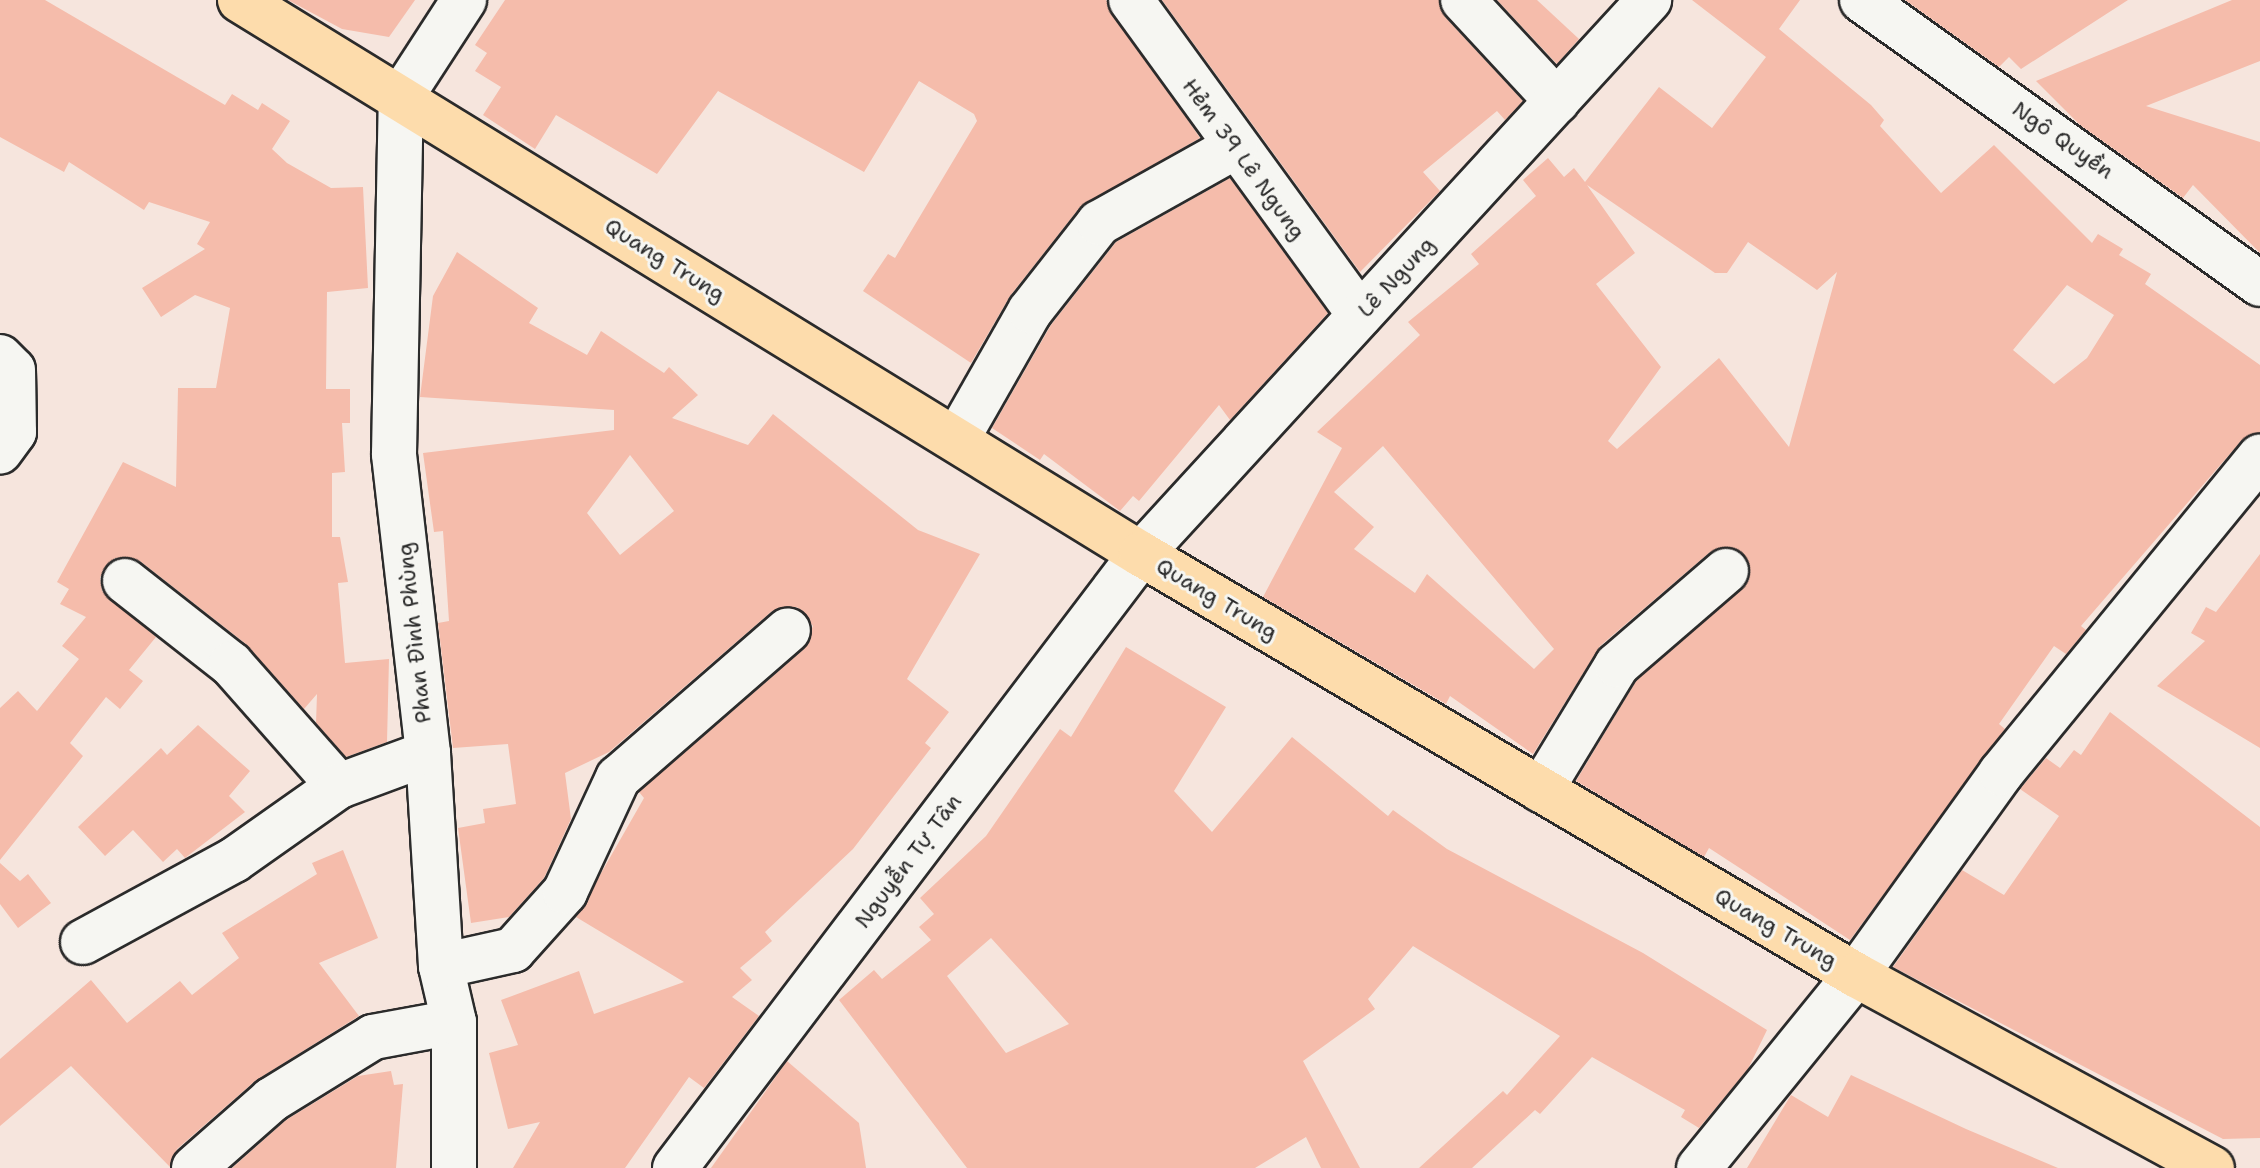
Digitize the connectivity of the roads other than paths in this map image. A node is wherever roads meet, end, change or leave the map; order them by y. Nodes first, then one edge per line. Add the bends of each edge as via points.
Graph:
1 (240, 0) edge
2 (464, 0) edge
3 (1131, 0) edge
4 (1463, 0) edge
5 (1649, 0) edge
6 (1862, 0) edge
7 (401, 97) junction
8 (1557, 101) junction
9 (1235, 147) junction
10 (2260, 284) edge
11 (1360, 315) junction
12 (0, 357) edge
13 (957, 439) junction
14 (0, 451) edge
15 (2260, 457) edge
16 (1141, 554) junction
17 (1726, 571) dead end
18 (125, 581) dead end
19 (788, 630) dead end
20 (428, 753) junction
21 (339, 786) junction
22 (1541, 790) junction
23 (83, 942) dead end
24 (441, 966) junction
25 (1856, 975) junction
26 (454, 1022) junction
27 (194, 1168) edge
28 (454, 1168) edge
29 (675, 1168) edge
30 (1699, 1168) edge
31 (2212, 1168) edge

1 - 7 main road, Quang Trung
2 - 7 street
3 - 9 street, Hẻm 39 Lê Ngung
4 - 8 street
5 - 8 street, Lê Ngung
6 - 10 street, Ngô Quyền
7 - 13 main road, Quang Trung
7 - 20 street, Phan Đình Phùng via 394,454
8 - 11 street, Lê Ngung
9 - 11 street, Hẻm 39 Lê Ngung
9 - 13 street via 1099,223 1030,311
11 - 16 street, Lê Ngung
12 - 14 street via 13,370 14,432
13 - 16 main road, Quang Trung
15 - 25 street via 2001,773
16 - 22 main road, Quang Trung
16 - 29 street, Nguyễn Tự Tân
17 - 22 street via 1617,665
18 - 21 street via 231,664
19 - 24 street via 618,778 565,892 513,950
20 - 21 street
20 - 24 street, Phan Đình Phùng
21 - 23 street via 234,860
22 - 25 main road, Quang Trung
24 - 26 street, Phan Đình Phùng
25 - 30 street
25 - 31 main road, Quang Trung
26 - 27 street via 373,1037 271,1100
26 - 28 street, Phan Đình Phùng

